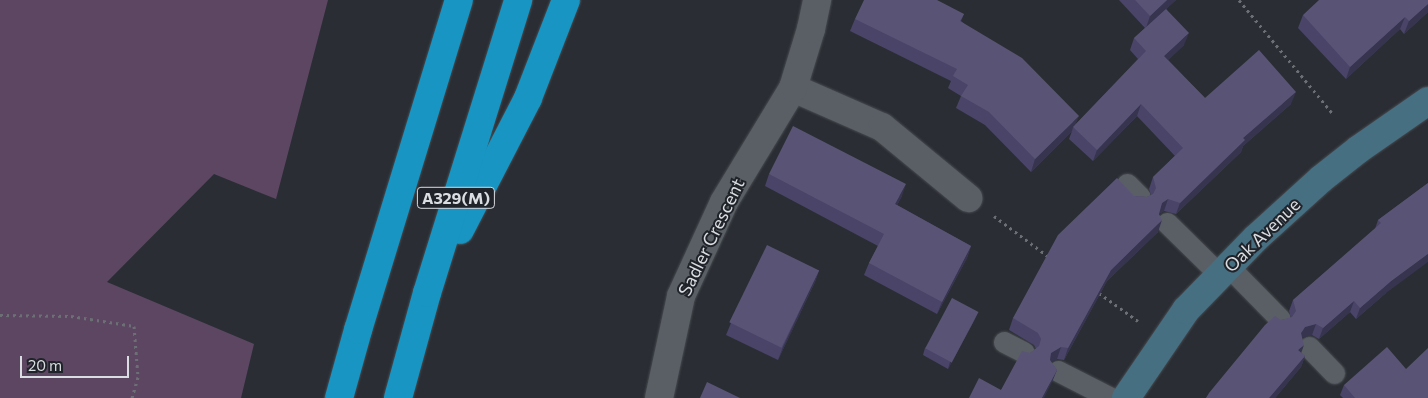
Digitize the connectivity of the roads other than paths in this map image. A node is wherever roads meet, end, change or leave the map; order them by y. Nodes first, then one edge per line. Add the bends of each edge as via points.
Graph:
1 (447, 0) edge
2 (459, 0) edge
3 (518, 0) edge
4 (566, 0) edge
5 (817, 0) edge
6 (438, 63) junction
7 (793, 88) junction
8 (1428, 101) edge
9 (968, 198) road end
10 (1167, 223) dead end
11 (1224, 271) junction
12 (427, 293) junction
13 (1280, 318) edge
14 (1004, 342) dead end
15 (1310, 347) dead end
16 (1024, 352) edge
17 (1058, 371) edge
18 (1334, 373) dead end
19 (340, 398) edge
20 (398, 398) edge
21 (659, 398) edge
22 (1111, 398) edge
23 (1126, 398) edge

1 - 6 highway, A329(M)
2 - 6 highway, A329(M)
3 - 12 highway, A329(M)
4 - 12 highway, A329(M) via 528,98
5 - 7 street, Sadler Crescent
6 - 19 highway, A329(M)
7 - 9 street via 882,127
7 - 21 street, Sadler Crescent via 724,202 682,296
8 - 11 street, Oak Avenue via 1321,179
10 - 11 lane
11 - 13 lane
11 - 23 street, Oak Avenue via 1186,310
12 - 20 highway, A329(M)
14 - 16 lane
15 - 18 lane
17 - 22 lane

